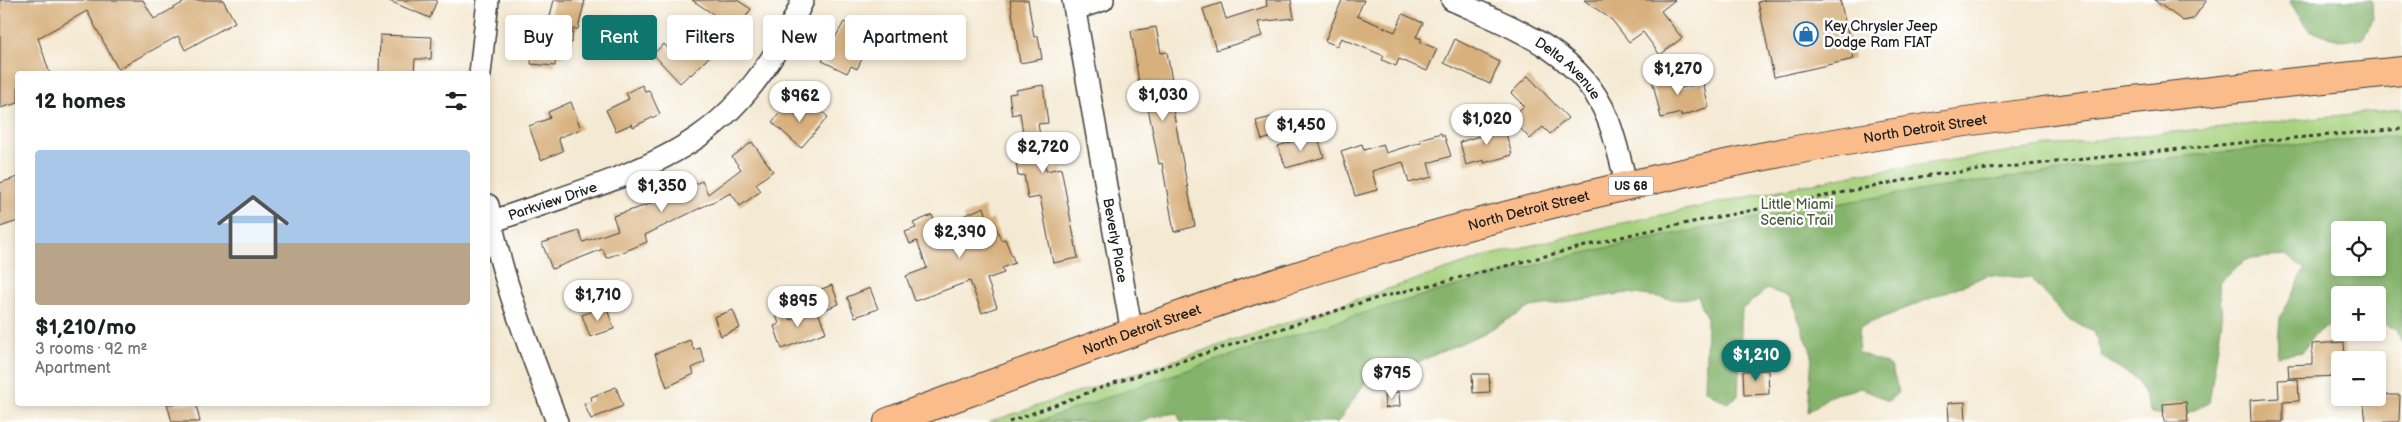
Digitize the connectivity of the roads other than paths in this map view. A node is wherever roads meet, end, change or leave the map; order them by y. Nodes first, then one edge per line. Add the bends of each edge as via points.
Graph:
1 (488, 0) edge
2 (803, 0) edge
3 (1103, 0) edge
4 (1455, 1) edge
5 (1074, 4) edge
6 (480, 71) edge
7 (2402, 71) edge
8 (1627, 187) junction
9 (490, 214) edge
10 (490, 218) edge
11 (1132, 333) junction
12 (557, 422) edge
13 (888, 422) edge

1 - 6 street
2 - 9 street, Parkview Drive via 762,74 732,108 698,137 636,170
3 - 5 street
4 - 8 street, Delta Avenue via 1540,42 1577,70 1607,116
5 - 11 street, Beverly Place
7 - 8 highway, North Detroit Street / US 68 via 2014,115 1833,144
8 - 11 highway, North Detroit Street / US 68 via 1365,255
10 - 12 street via 510,294
11 - 13 highway, North Detroit Street / US 68

